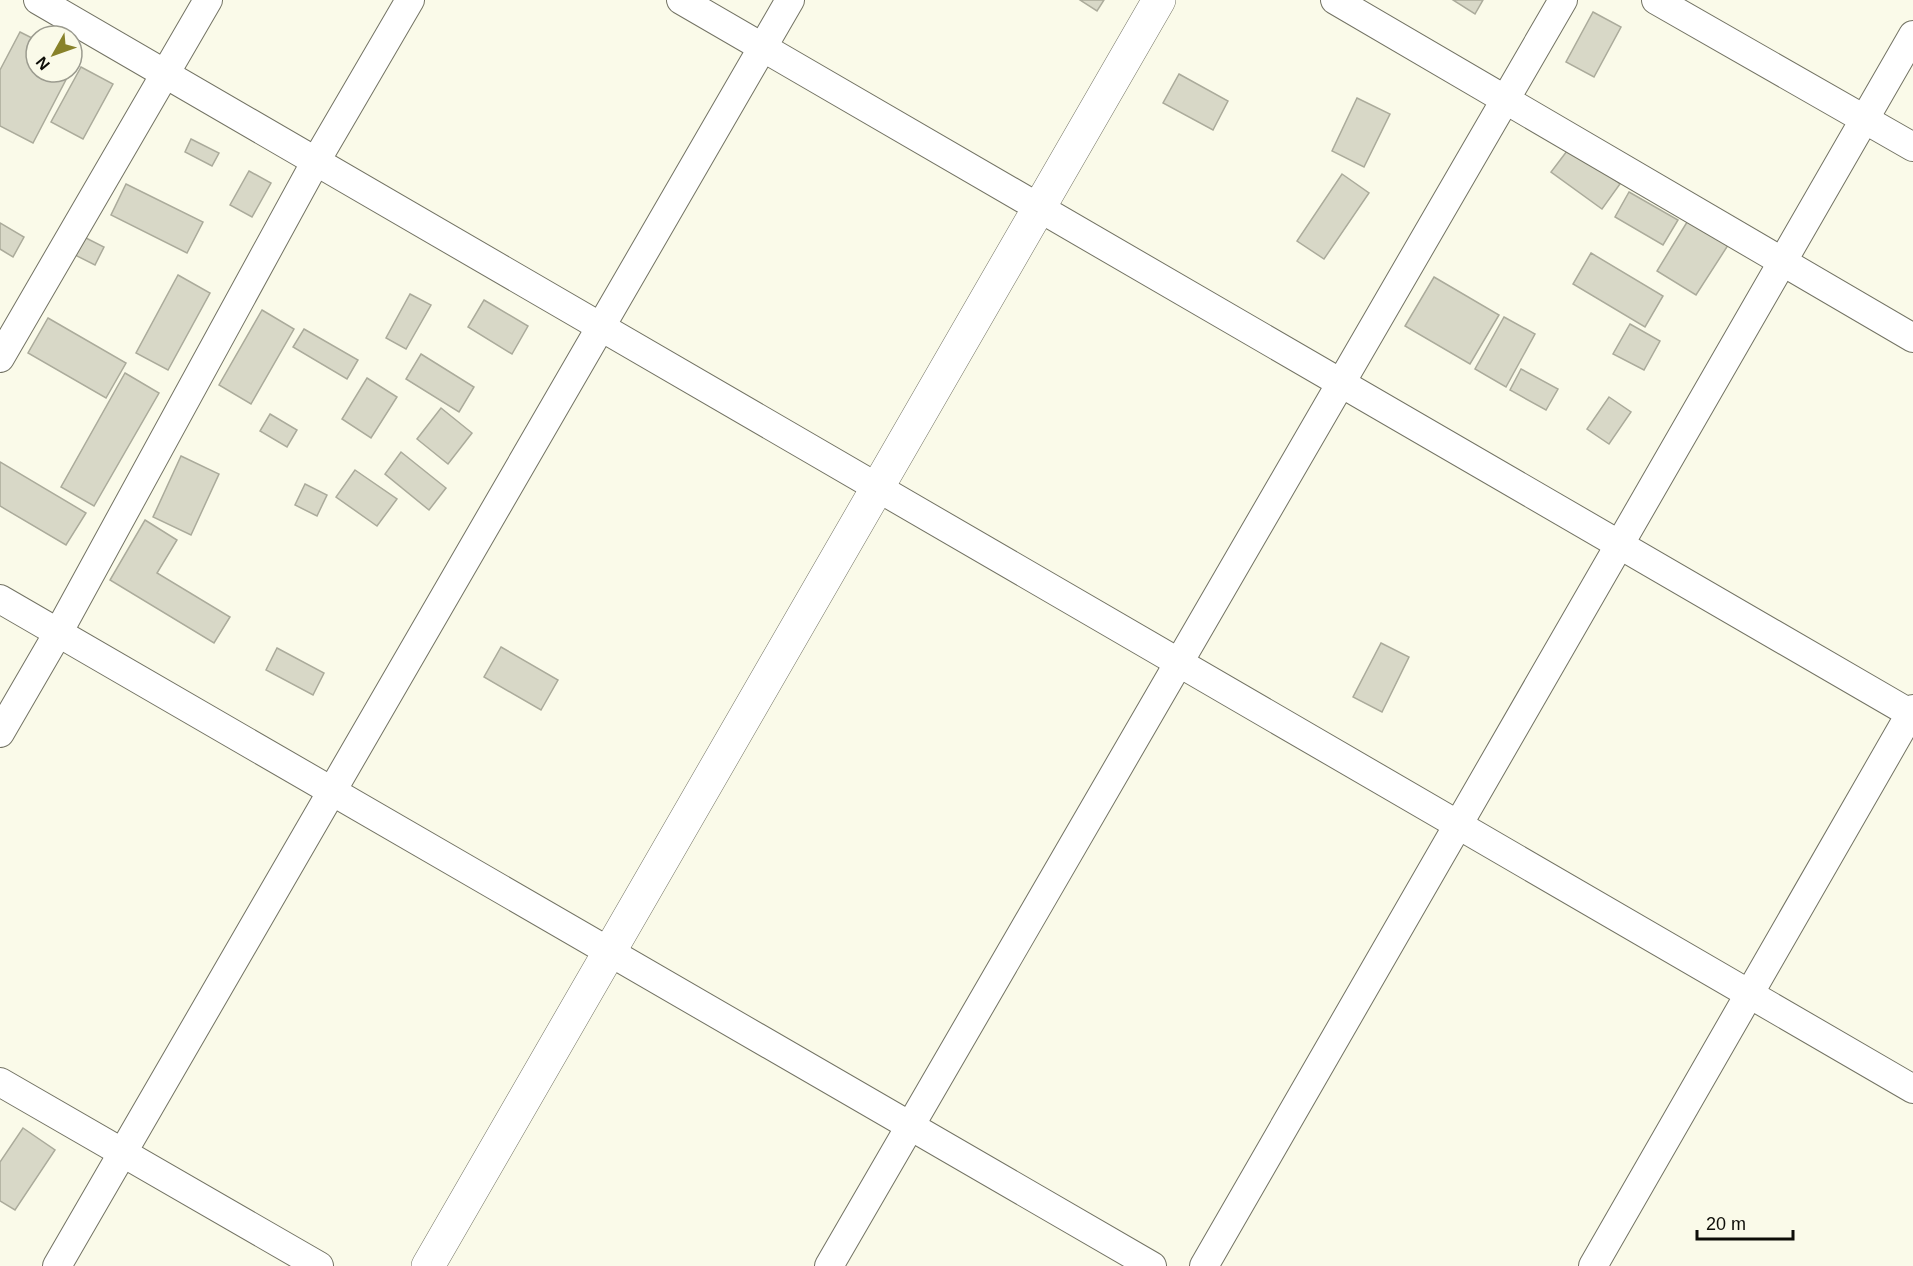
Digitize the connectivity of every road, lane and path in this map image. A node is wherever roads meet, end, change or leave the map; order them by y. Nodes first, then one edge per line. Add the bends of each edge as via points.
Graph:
1 (38, 0) edge
2 (208, 0) edge
3 (410, 0) edge
4 (681, 0) edge
5 (790, 0) edge
6 (1159, 0) edge
7 (1335, 0) edge
8 (1563, 0) edge
9 (1656, 0) edge
10 (1913, 35) edge
11 (763, 47) junction
12 (165, 74) junction
13 (1505, 99) junction
14 (1865, 119) junction
15 (1913, 147) edge
16 (316, 162) junction
17 (1039, 208) junction
18 (1782, 261) junction
19 (600, 327) junction
20 (1913, 338) edge
21 (0, 358) edge
22 (1340, 383) junction
23 (877, 488) junction
24 (1619, 544) junction
25 (0, 599) edge
26 (58, 633) junction
27 (1179, 663) junction
28 (1912, 712) edge
29 (0, 734) edge
30 (332, 791) junction
31 (1459, 825) junction
32 (609, 951) junction
33 (1749, 994) junction
34 (0, 1082) edge
35 (1913, 1089) edge
36 (910, 1126) junction
37 (123, 1152) junction
38 (57, 1266) edge
39 (319, 1266) edge
40 (428, 1266) edge
41 (830, 1266) edge
42 (1152, 1266) edge
43 (1204, 1266) edge
44 (1593, 1266) edge

1 - 12 street
2 - 12 street
3 - 16 street
4 - 11 street
5 - 11 street
6 - 17 street
7 - 13 street
8 - 13 street
9 - 14 street
10 - 14 street
11 - 17 street
11 - 19 street
12 - 16 street
12 - 21 street
13 - 18 street
13 - 22 street
14 - 15 street
14 - 18 street
16 - 19 street
16 - 26 street
17 - 22 street
17 - 23 street
18 - 20 street
18 - 24 street
19 - 23 street
19 - 30 street
22 - 24 street
22 - 27 street
23 - 27 street
23 - 32 street
24 - 28 street
24 - 31 street
25 - 26 street
26 - 29 street
26 - 30 street
27 - 31 street
27 - 36 street
28 - 33 street
30 - 32 street
30 - 37 street
31 - 33 street
31 - 43 street
32 - 36 street
32 - 40 street
33 - 35 street
33 - 44 street
34 - 37 street
36 - 41 street
36 - 42 street
37 - 38 street
37 - 39 street

